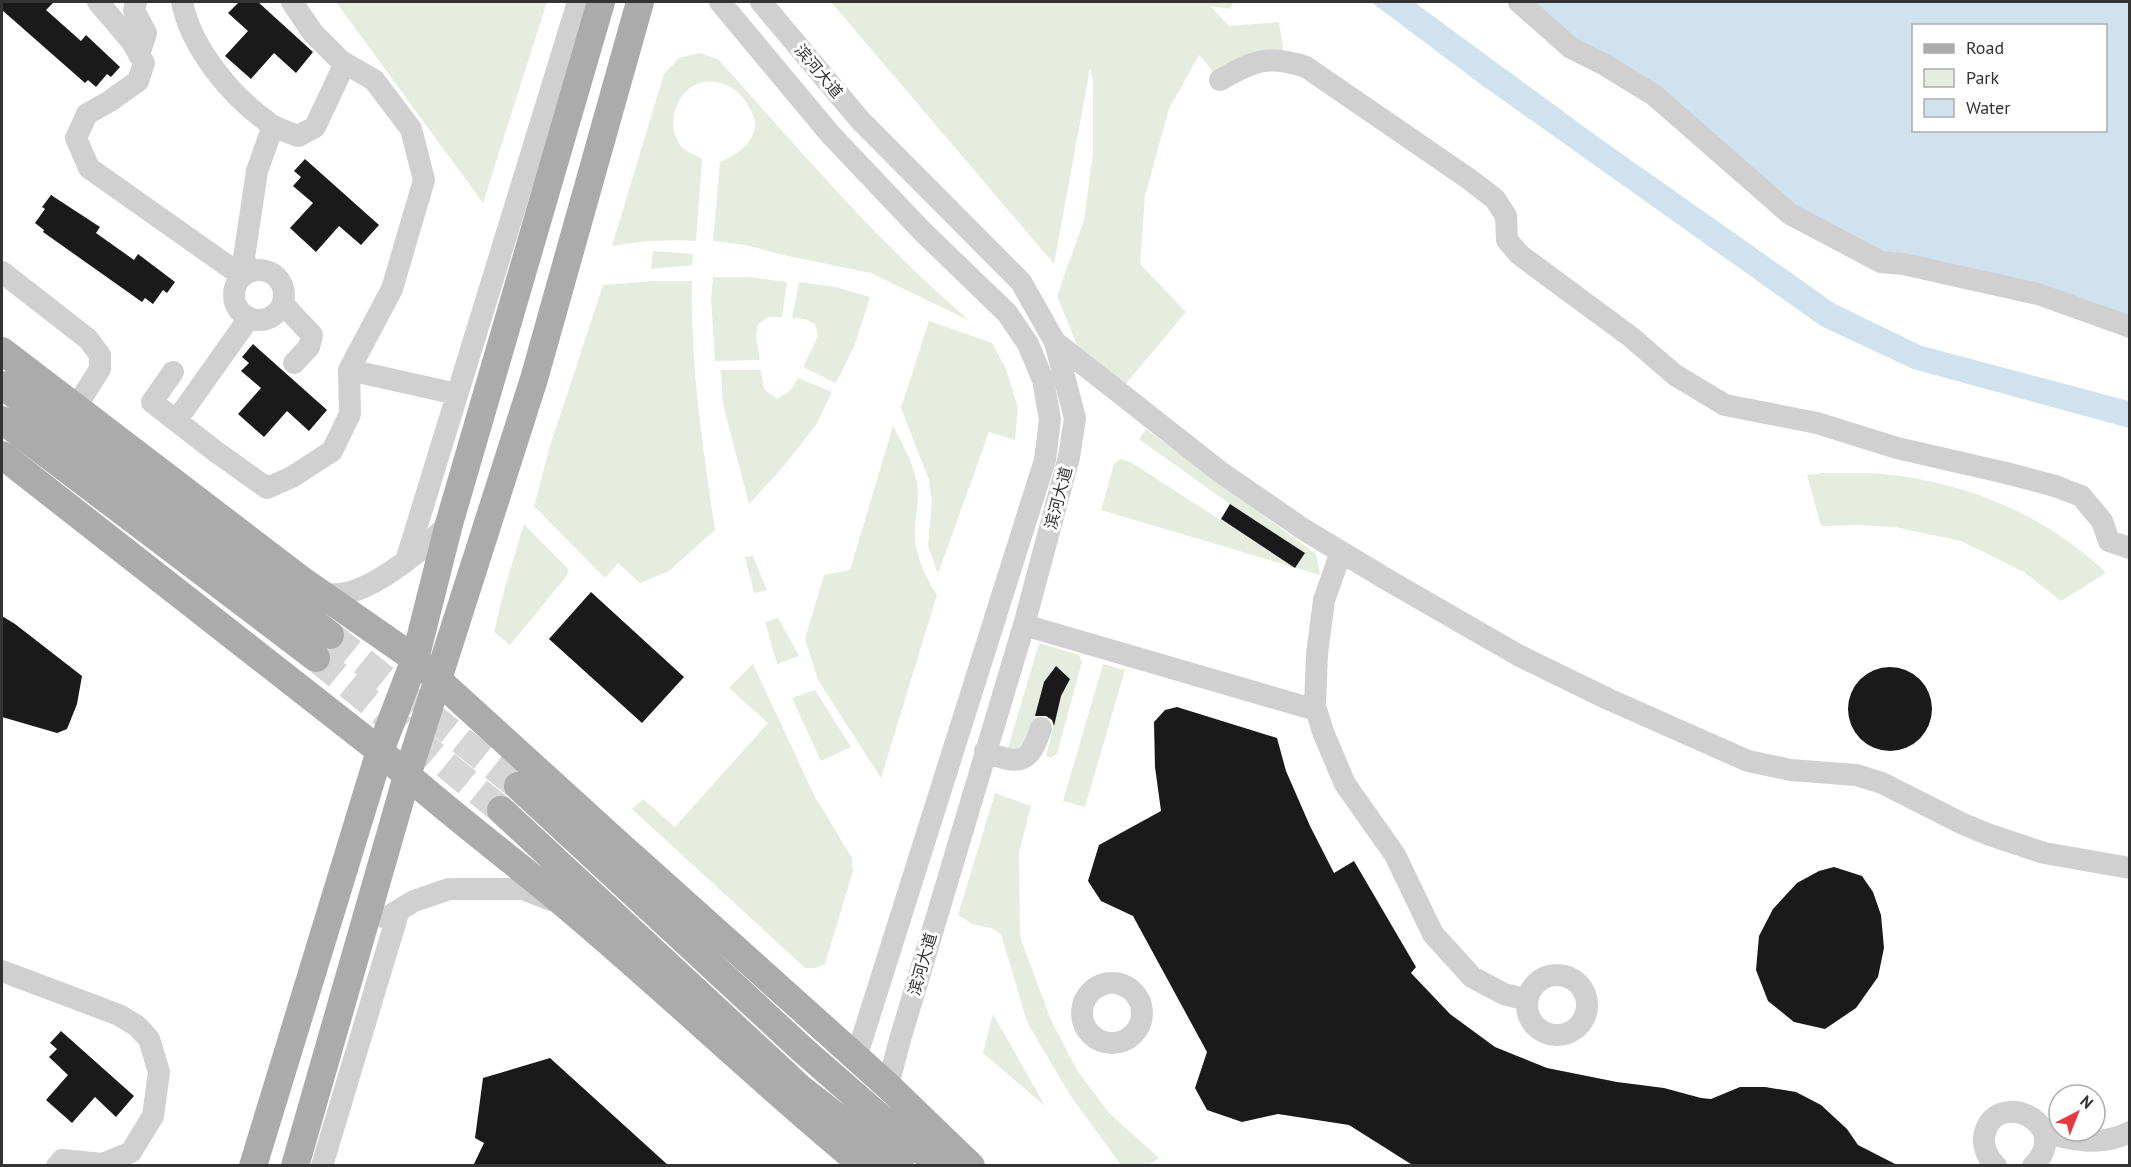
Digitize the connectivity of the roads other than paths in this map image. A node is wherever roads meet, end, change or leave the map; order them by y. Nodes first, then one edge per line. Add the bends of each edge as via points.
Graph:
1 (98, 2) edge
2 (136, 2) edge
3 (182, 2) edge
4 (291, 2) edge
5 (578, 2) edge
6 (601, 2) edge
7 (640, 2) edge
8 (720, 2) edge
9 (761, 2) edge
10 (1519, 2) edge
11 (139, 55) junction
12 (345, 63) junction
13 (1220, 80) dead end
14 (273, 126) junction
15 (2, 272) edge
16 (246, 274) junction
17 (283, 304) junction
18 (249, 318) junction
19 (2130, 327) edge
20 (1055, 342) junction
21 (2, 351) edge
22 (294, 363) dead end
23 (349, 370) junction
24 (173, 372) dead end
25 (2, 385) edge
26 (457, 394) junction
27 (76, 407) junction
28 (2, 420) edge
29 (176, 421) junction
30 (2, 455) edge
31 (448, 524) junction
32 (2130, 548) edge
33 (1341, 552) junction
34 (405, 561) junction
35 (303, 581) junction
36 (1024, 625) junction
37 (415, 659) junction
38 (438, 680) junction
39 (1316, 710) junction
40 (1041, 728) dead end
41 (380, 751) junction
42 (986, 751) junction
43 (407, 776) junction
44 (518, 786) tunnel mouth
45 (501, 810) tunnel mouth
46 (2130, 868) edge
47 (569, 908) junction
48 (399, 910) junction
49 (361, 941) junction
50 (2, 971) edge
51 (1527, 1000) dead end
52 (856, 1058) junction
53 (888, 1086) junction
54 (2043, 1131) junction
55 (2130, 1132) edge
56 (57, 1166) edge
57 (253, 1166) edge
58 (296, 1166) edge
59 (322, 1166) edge
60 (864, 1166) edge
61 (900, 1166) edge
62 (944, 1166) edge
63 (971, 1166) edge
64 (1996, 1166) edge
65 (2033, 1166) edge

1 - 11 street
2 - 11 street via 134,9 146,33
3 - 14 street via 186,22 226,84
4 - 12 street via 314,33
5 - 26 street
6 - 31 main road
7 - 38 main road via 534,380
8 - 52 street, 滨河大道 via 831,135 1007,313 1028,344 1043,380 1050,419 1045,460
9 - 20 street, 滨河大道 via 860,120 1021,282
10 - 19 street via 1571,48 1654,95 1790,214 1881,262 2038,294
11 - 16 street via 144,63 138,81 87,114 76,138 89,168
12 - 14 street via 315,127 298,136
12 - 23 street via 374,80 411,129 424,180 392,289
13 - 32 street via 1251,63 1285,60 1306,68 1495,199 1506,216 1507,240 1520,255 1631,337 1675,375 1725,405 1817,423 1897,448 2055,486 2081,496 2102,521 2109,541
14 - 16 street via 257,171 244,258
15 - 27 street via 88,339 100,355 100,369
16 - 17 street via 266,271 279,280
16 - 18 street via 235,291 235,299 237,307
17 - 18 street via 265,320
17 - 22 street via 312,335 309,347
18 - 29 street
20 - 33 street via 1219,471
20 - 36 street, 滨河大道 via 1075,418 1069,457
21 - 27 main road
23 - 26 street
23 - 29 street via 350,414 332,451 267,488
24 - 29 street via 152,402
25 - 28 main road via 323,646
26 - 34 street
27 - 35 main road
30 - 41 main road
31 - 34 street
31 - 37 main road
33 - 39 street via 1324,600 1317,654
33 - 46 street via 1518,655 1748,761 1882,783 1990,835 2044,853
34 - 35 street via 376,581 344,594 325,594
35 - 37 main road
36 - 39 street
36 - 42 street, 滨河大道
37 - 38 main road
37 - 41 main road
38 - 43 main road
38 - 52 main road
39 - 51 street via 1345,784 1395,855 1433,934 1472,977 1504,994
40 - 42 street via 1035,749 1022,759 1006,760
41 - 43 main road
41 - 57 main road
42 - 53 street, 滨河大道
43 - 47 main road
43 - 49 main road
44 - 62 main road via 804,1051 906,1140
45 - 61 main road via 800,1088
47 - 48 street via 523,888 486,888 449,889
47 - 60 main road
48 - 49 street
48 - 59 street
49 - 58 main road
50 - 56 street via 119,1015 137,1026 148,1039 159,1072 153,1116 131,1152 103,1164 62,1160
52 - 53 main road
53 - 63 main road
54 - 55 street via 2097,1141
54 - 64 street via 2030,1115 2011,1111 2001,1114 1984,1137 1988,1156
54 - 65 street via 2044,1150

